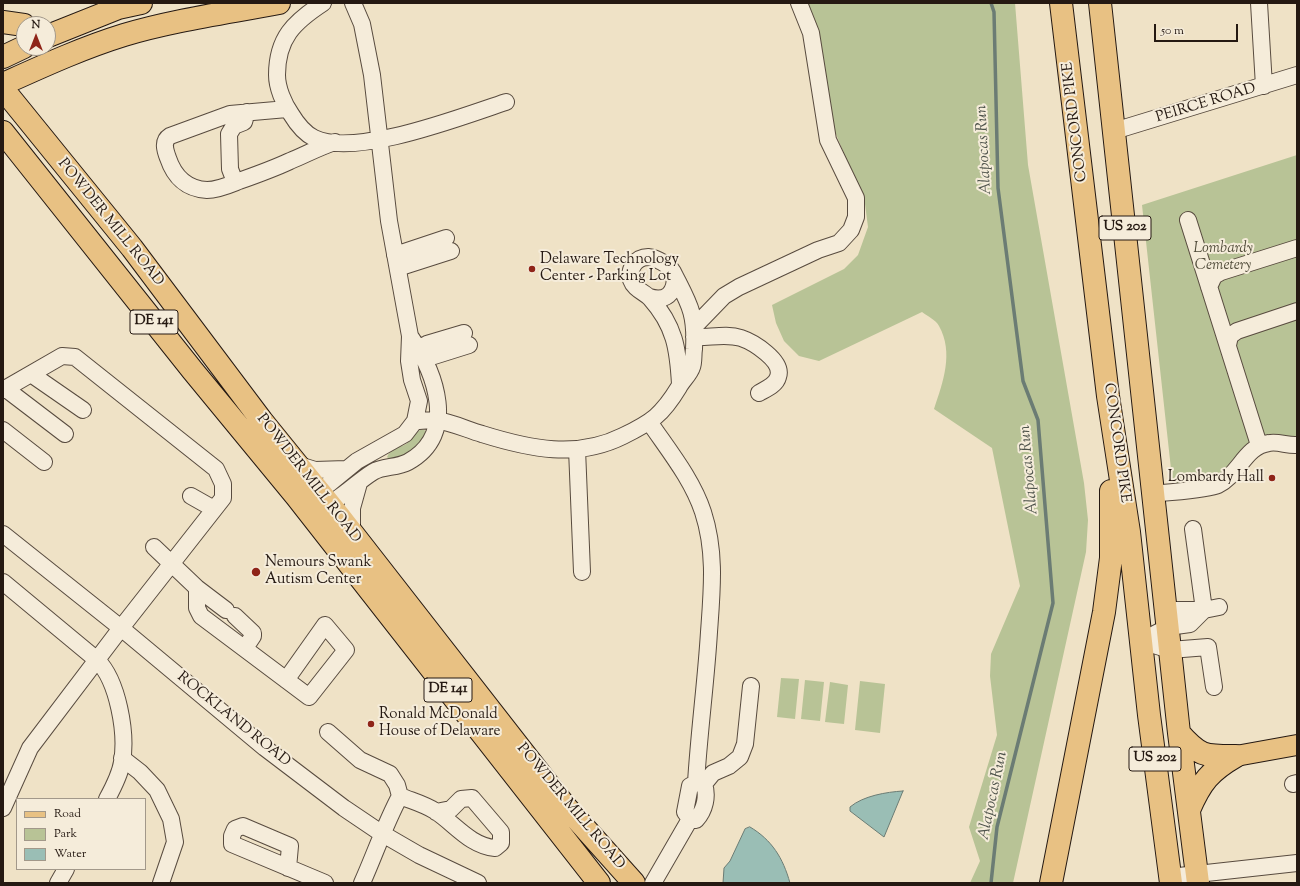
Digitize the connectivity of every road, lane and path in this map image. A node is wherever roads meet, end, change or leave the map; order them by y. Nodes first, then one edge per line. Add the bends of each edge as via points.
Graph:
1 (140, 3) edge
2 (278, 3) edge
3 (323, 3) edge
4 (354, 3) edge
5 (799, 3) edge
6 (1062, 3) edge
7 (1100, 3) edge
8 (1259, 3) edge
9 (118, 8) junction
10 (3, 22) edge
11 (56, 22) edge
12 (16, 23) edge
13 (56, 33) edge
14 (16, 51) edge
15 (3, 58) edge
16 (1297, 75) edge
17 (3, 84) edge
18 (1264, 86) junction
19 (3, 89) edge
20 (506, 102) dead end
21 (287, 109) junction
22 (248, 112) junction
23 (1114, 131) junction
24 (3, 132) edge
25 (380, 139) junction
26 (337, 142) junction
27 (235, 182) junction
28 (1188, 220) dead end
29 (449, 244) dead end
30 (1297, 248) edge
31 (397, 261) junction
32 (675, 276) junction
33 (1209, 287) junction
34 (649, 297) junction
35 (1297, 311) edge
36 (694, 332) junction
37 (467, 339) dead end
38 (1228, 345) junction
39 (415, 348) junction
40 (31, 374) junction
41 (680, 384) junction
42 (4, 389) edge
43 (759, 392) dead end
44 (1108, 396) junction
45 (83, 410) dead end
46 (437, 420) junction
47 (415, 421) junction
48 (650, 423) junction
49 (3, 430) edge
50 (65, 434) dead end
51 (1260, 445) junction
52 (1297, 446) edge
53 (577, 450) junction
54 (44, 462) dead end
55 (295, 463) junction
56 (346, 469) junction
57 (359, 482) junction
58 (1154, 494) junction
59 (192, 496) dead end
60 (324, 498) junction
61 (214, 509) junction
62 (308, 512) junction
63 (1193, 530) dead end
64 (3, 534) edge
65 (352, 534) junction
66 (154, 547) dead end
67 (172, 563) junction
68 (582, 572) dead end
69 (3, 582) edge
70 (197, 588) junction
71 (1167, 619) junction
72 (121, 628) junction
73 (1141, 641) junction
74 (246, 648) junction
75 (1170, 650) junction
76 (97, 660) junction
77 (286, 680) dead end
78 (751, 686) dead end
79 (1214, 687) dead end
80 (328, 732) dead end
81 (1179, 733) junction
82 (1297, 745) edge
83 (1236, 756) junction
84 (122, 758) junction
85 (700, 783) junction
86 (400, 796) junction
87 (108, 798) edge
88 (4, 802) edge
89 (1189, 810) junction
90 (436, 812) dead end
91 (381, 833) junction
92 (1297, 863) edge
93 (288, 868) dead end
94 (65, 870) edge
95 (1197, 878) edge
96 (1171, 880) edge
97 (58, 883) edge
98 (161, 883) edge
99 (325, 883) edge
100 (362, 883) edge
101 (478, 883) edge
102 (599, 883) edge
103 (634, 883) edge
104 (652, 883) edge
105 (1051, 883) edge

1 - 9 highway
2 - 17 highway via 190,19 124,35 61,58
3 - 21 street via 301,17 286,35 278,51 277,79
4 - 25 street via 362,24 372,75
5 - 36 street via 811,33 828,140 856,198 856,218 851,230 839,243 818,250 724,296
6 - 44 highway, CONCORD PIKE / US 202
7 - 23 highway, CONCORD PIKE / US 202
8 - 18 street
9 - 11 highway
9 - 13 highway
10 - 12 highway
14 - 15 highway
16 - 18 street, PEIRCE ROAD
18 - 23 street, PEIRCE ROAD
19 - 55 highway, POWDER MILL ROAD / DE 141 via 132,248
20 - 25 street via 404,135
21 - 22 street
21 - 26 street via 305,132 315,138
22 - 27 street via 244,122 234,126 229,134 230,169
22 - 27 street via 230,114 170,136 166,138 164,145 171,168 186,184 209,190
23 - 58 highway, CONCORD PIKE / US 202
24 - 62 highway, POWDER MILL ROAD / DE 141
25 - 26 street
25 - 31 street via 389,221
26 - 27 street
28 - 33 street
29 - 31 street
30 - 33 street via 1221,272 1214,276
31 - 39 street
32 - 34 street via 673,291 669,296 664,299
32 - 34 street via 671,269 649,257 635,262 630,275 631,282
32 - 36 street via 690,304
33 - 38 street
34 - 41 street via 663,314 674,336
35 - 38 street via 1237,331 1230,336
36 - 41 street via 692,368
36 - 43 street via 740,337 766,352 778,369 779,376 775,383
37 - 39 street
38 - 51 street
39 - 46 street via 432,375 437,394
39 - 47 street via 412,380 419,401
40 - 42 street
40 - 45 street
40 - 61 street via 62,356 75,357 216,469 223,484 223,498
41 - 48 street via 671,400
42 - 50 street
44 - 73 highway, CONCORD PIKE / US 202 via 1129,532
44 - 105 highway via 1111,558 1104,612
46 - 47 street
46 - 53 street via 534,448
46 - 57 street via 433,434 419,454 407,462 374,471
47 - 56 street via 405,434
48 - 53 street via 617,439
48 - 85 street via 690,482 702,511 712,553 713,582 698,748
49 - 54 street
51 - 52 street via 1271,442
51 - 58 street via 1247,454 1227,478 1217,485
53 - 68 street
55 - 56 street via 314,470
55 - 60 highway, POWDER MILL ROAD / DE 141
56 - 60 street
57 - 60 street
57 - 65 street via 352,508
58 - 71 highway, CONCORD PIKE / US 202
59 - 61 street
60 - 62 street
60 - 65 highway, POWDER MILL ROAD / DE 141
61 - 67 street
62 - 102 highway, POWDER MILL ROAD / DE 141
63 - 71 street via 1211,608 1190,624
64 - 72 street, ROCKLAND ROAD
65 - 103 highway, POWDER MILL ROAD / DE 141 via 565,806
66 - 67 street
67 - 70 street
67 - 72 street
69 - 76 street
70 - 74 street via 197,608 201,616
70 - 74 street via 253,632
71 - 73 street
71 - 75 highway, CONCORD PIKE / US 202
72 - 76 street
72 - 91 street, ROCKLAND ROAD via 265,748
73 - 75 street
73 - 96 highway, CONCORD PIKE / US 202
74 - 77 street
75 - 79 street via 1208,647
75 - 81 highway, CONCORD PIKE / US 202
76 - 84 street via 104,667 112,683 119,707
76 - 88 street via 30,748
78 - 85 street via 745,744 740,757
80 - 86 street via 360,760 390,774
81 - 83 highway via 1191,746 1206,756
81 - 89 highway, CONCORD PIKE / US 202
82 - 83 main road
83 - 89 highway via 1220,765 1207,777 1196,792
84 - 87 street via 114,787
84 - 98 street via 157,790 171,819 175,842
85 - 104 street via 690,786 685,812 690,819
86 - 90 street
86 - 91 street
89 - 95 highway, CONCORD PIKE / US 202
91 - 100 street
91 - 101 street, ROCKLAND ROAD via 419,855
92 - 95 street via 1212,872
93 - 99 street
94 - 97 street
95 - 96 street

